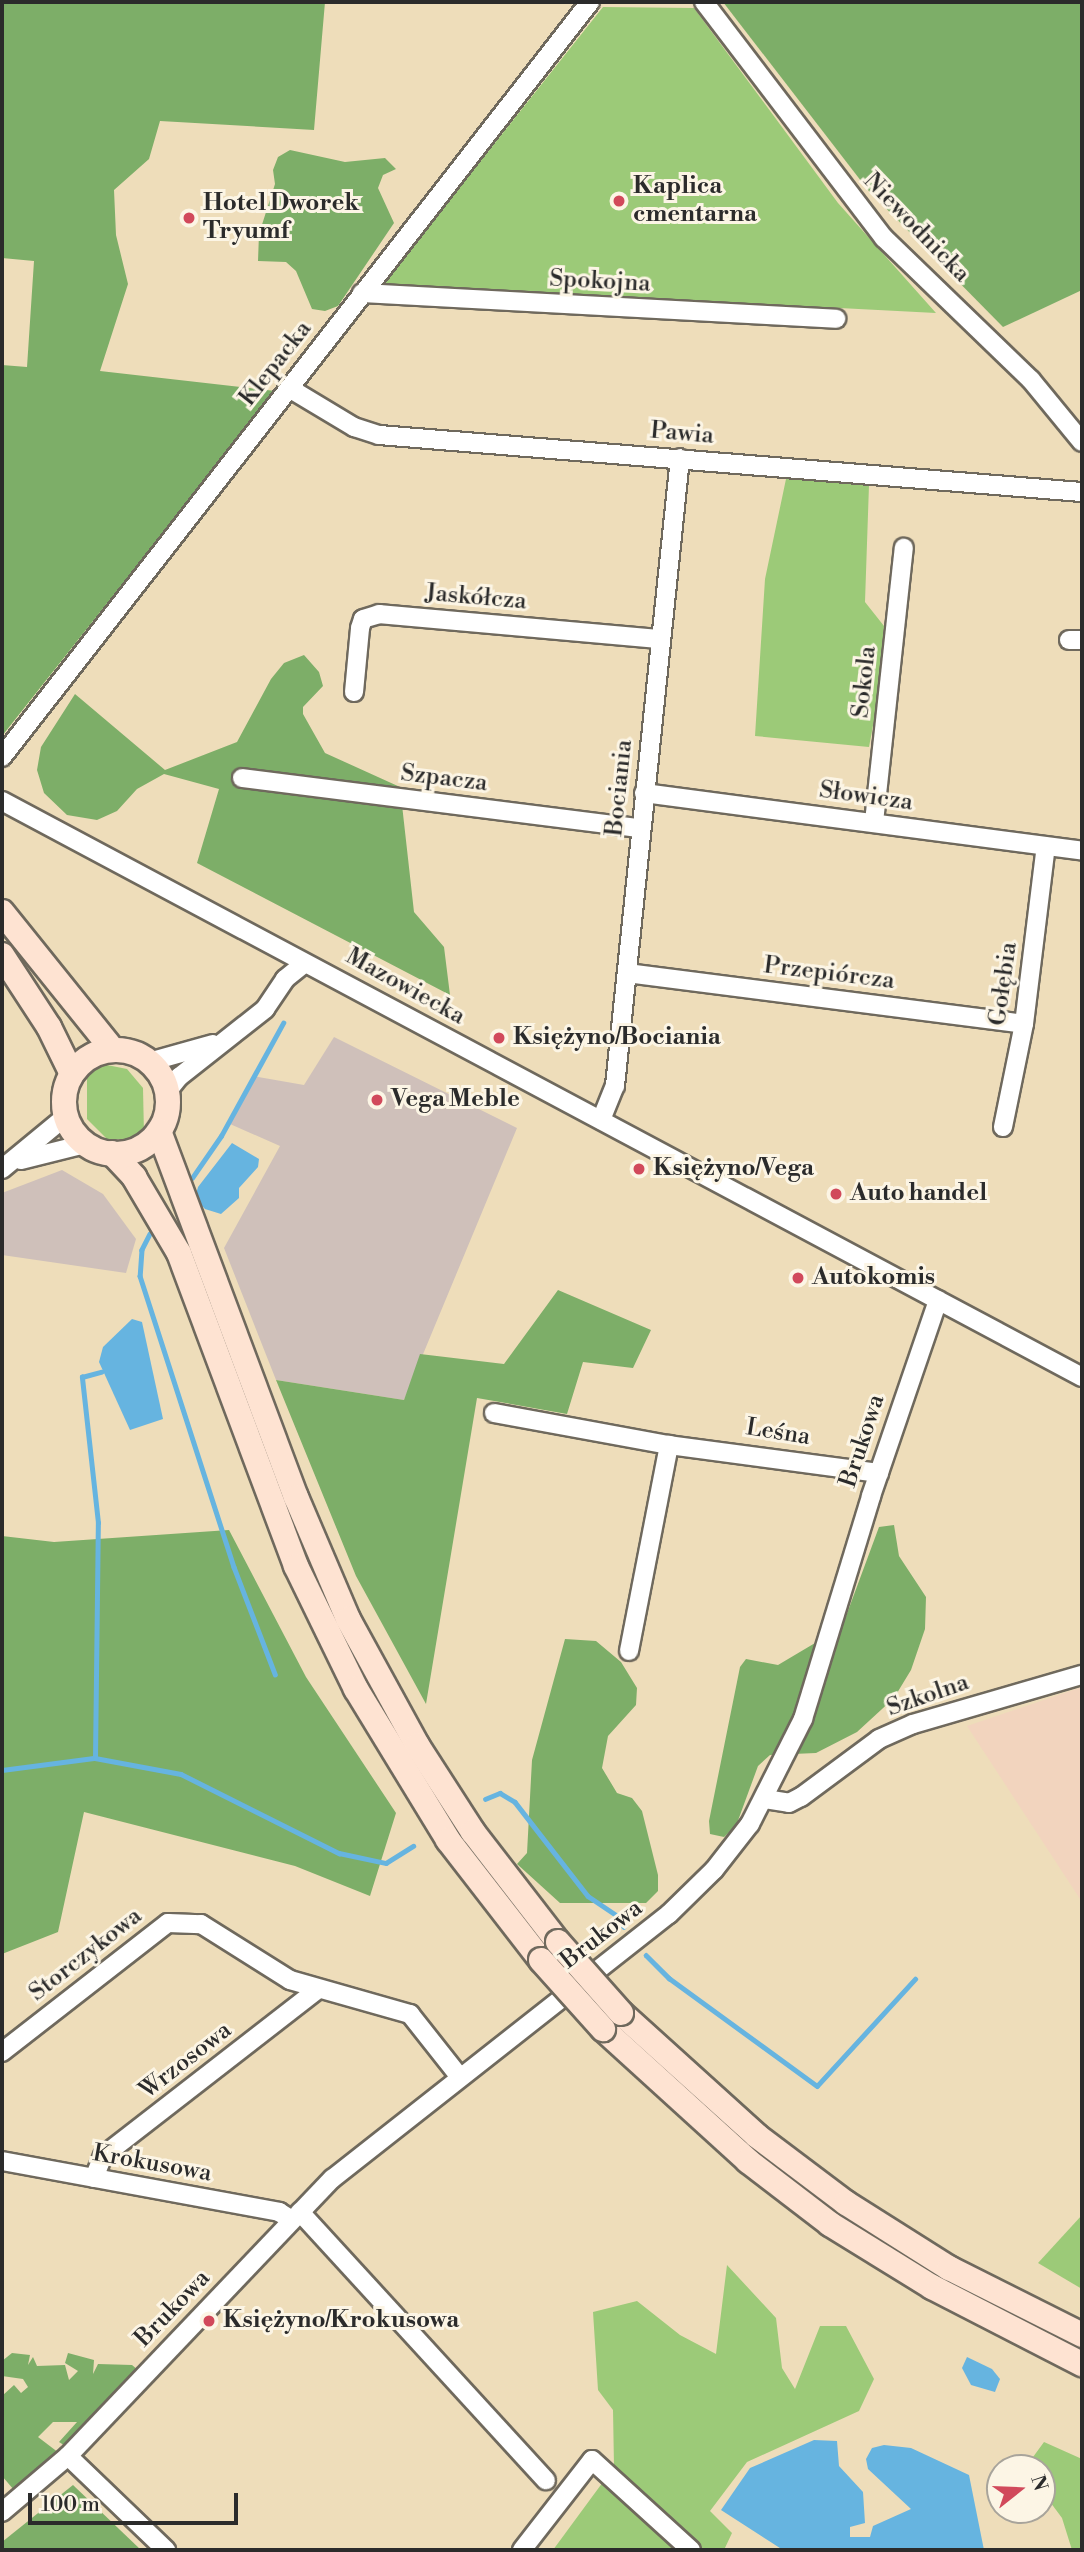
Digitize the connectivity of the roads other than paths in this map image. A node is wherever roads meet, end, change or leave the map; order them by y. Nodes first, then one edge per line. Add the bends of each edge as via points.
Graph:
1 (590, 2) edge
2 (704, 2) edge
3 (362, 293) junction
4 (835, 319) dead end
5 (289, 388) junction
6 (1082, 442) edge
7 (680, 458) junction
8 (1082, 492) edge
9 (904, 548) dead end
10 (658, 639) junction
11 (354, 691) dead end
12 (2, 757) edge
13 (242, 778) dead end
14 (644, 793) junction
15 (2, 801) edge
16 (874, 822) junction
17 (640, 828) junction
18 (1046, 846) junction
19 (1082, 851) edge
20 (2, 912) edge
21 (2, 955) edge
22 (302, 964) junction
23 (627, 973) junction
24 (1024, 1024) junction
25 (226, 1039) junction
26 (113, 1050) junction
27 (149, 1062) junction
28 (72, 1074) junction
29 (166, 1093) junction
30 (66, 1116) junction
31 (601, 1120) junction
32 (1003, 1127) dead end
33 (159, 1130) junction
34 (85, 1144) junction
35 (112, 1153) junction
36 (8, 1165) edge
37 (938, 1300) junction
38 (1082, 1377) edge
39 (494, 1413) dead end
40 (669, 1445) junction
41 (878, 1473) junction
42 (629, 1651) dead end
43 (1082, 1675) edge
44 (765, 1798) junction
45 (317, 1990) junction
46 (2, 2052) edge
47 (459, 2076) junction
48 (2, 2161) edge
49 (94, 2178) junction
50 (296, 2216) junction
51 (1082, 2335) edge
52 (1082, 2364) edge
53 (68, 2456) junction
54 (546, 2480) dead end
55 (2, 2512) edge
56 (166, 2550) edge
57 (522, 2550) edge
58 (691, 2550) edge

1 - 3 street, Klepacka
2 - 6 street, Niewodnicka via 884,237 1031,380
3 - 4 street, Spokojna
3 - 5 street, Klepacka
5 - 7 street, Pawia via 354,427 379,435
5 - 12 street, Klepacka
7 - 8 street, Pawia
7 - 10 street, Bociania
9 - 16 street, Sokola
10 - 11 street, Jaskółcza via 379,614 363,619 360,628
10 - 14 street, Bociania
13 - 17 street, Szpacza
14 - 16 street, Słowicza
14 - 17 street, Bociania
15 - 22 street, Mazowiecka
16 - 18 street, Słowicza
17 - 23 street, Bociania
18 - 19 street, Słowicza
18 - 24 street, Gołębia
20 - 26 main road
21 - 28 main road via 50,1027
22 - 25 street via 285,979 265,1009
22 - 31 street, Mazowiecka via 318,967
23 - 24 street, Przepiórcza
23 - 31 street, Bociania via 615,1086
24 - 32 street, Gołębia
25 - 27 street
25 - 29 street
26 - 27 main road
26 - 28 main road via 89,1057
27 - 29 main road
28 - 30 main road via 64,1094
29 - 33 main road via 166,1112
30 - 34 main road
30 - 36 street
31 - 37 street, Mazowiecka
33 - 35 main road via 143,1146
33 - 51 main road, bridge via 288,1475 348,1619 417,1745 473,1832 558,1942 621,2013 757,2136 846,2203 948,2268
34 - 35 main road
34 - 36 street
35 - 52 main road, bridge via 134,1177 179,1253 296,1566 356,1689 449,1840 541,1960 603,2029 748,2161 830,2224 932,2287
37 - 38 street, Mazowiecka
37 - 41 street, Brukowa
39 - 40 street, Leśna
40 - 41 street, Leśna
40 - 42 street
41 - 44 street, Brukowa via 803,1719
43 - 44 street, Szkolna via 914,1724 879,1739 789,1803
44 - 47 street, Brukowa via 750,1824 694,1892
45 - 46 street, Storczykowa via 290,1980 201,1924 168,1923
45 - 47 street, Storczykowa via 410,2014
45 - 49 street, Wrzosowa via 103,2156
47 - 50 street, Brukowa via 359,2154
48 - 49 street, Krokusowa
49 - 50 street, Krokusowa
50 - 53 street, Brukowa
50 - 54 street
53 - 55 street, Brukowa
53 - 56 street
57 - 58 street via 592,2460

